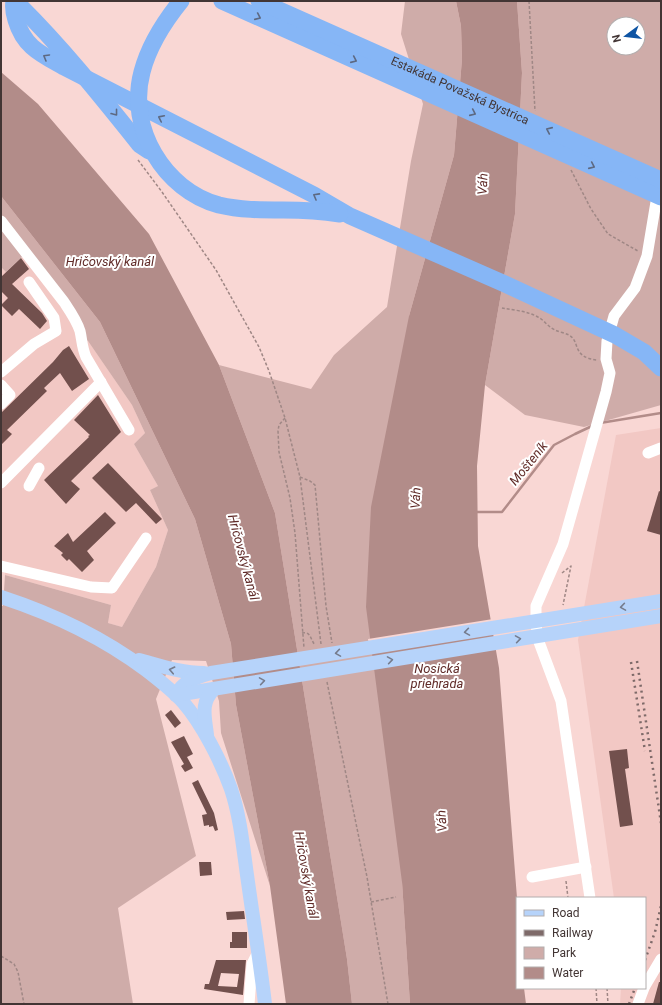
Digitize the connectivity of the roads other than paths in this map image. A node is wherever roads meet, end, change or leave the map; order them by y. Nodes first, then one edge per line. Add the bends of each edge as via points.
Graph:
1 (14, 1) edge
2 (181, 1) edge
3 (222, 1) edge
4 (259, 1) edge
5 (155, 156) junction
6 (661, 176) edge
7 (661, 180) edge
8 (661, 197) edge
9 (350, 216) junction
10 (1, 221) edge
11 (29, 282) dead end
12 (661, 368) edge
13 (1, 372) edge
14 (101, 382) junction
15 (1, 385) edge
16 (1, 404) edge
17 (129, 430) dead end
18 (661, 448) edge
19 (648, 453) dead end
20 (39, 468) dead end
21 (1, 483) edge
22 (29, 486) dead end
23 (146, 538) dead end
24 (1, 566) edge
25 (1, 597) edge
26 (661, 601) edge
27 (661, 616) edge
28 (130, 658) junction
29 (216, 673) junction
30 (219, 688) junction
31 (176, 695) junction
32 (207, 740) junction
33 (586, 867) junction
34 (532, 877) dead end
35 (590, 897) edge
36 (258, 952) junction
37 (661, 959) edge
38 (646, 983) edge
39 (642, 989) edge
40 (249, 1004) edge
41 (265, 1004) edge
42 (638, 1004) edge

1 -> 5 highway via 69,57 140,144
9 -> 1 highway via 39,53 27,44 18,26
2 - 5 highway via 158,33 141,73 138,94 140,114
3 -> 8 highway, Estakáda Považská Bystrica
7 -> 4 highway, Estakáda Považská Bystrica
5 - 9 highway via 167,173 182,186 198,197 218,204 250,210 314,210
6 - 33 street via 647,256 635,288 614,316 606,340 606,359 610,373 606,392 563,544 536,606 539,642 561,700
9 - 12 highway via 615,335 653,359
10 - 14 street via 64,302 79,330 84,351
11 - 13 street via 54,318 56,331 34,344
14 - 17 street
14 - 21 street
15 - 16 street via 10,395
18 - 19 street
20 - 22 street
23 - 24 street via 112,588 91,587
25 - 28 main road via 70,624
26 -> 29 main road
30 -> 27 main road
29 -> 28 main road via 189,673
28 - 31 main road
29 - 31 main road via 184,684
30 - 31 main road
30 - 32 main road via 207,698 204,708
31 - 32 main road via 191,712
32 - 36 main road via 222,768 235,804
33 - 34 street
33 - 35 street
36 - 40 street via 252,964
36 - 41 main road
37 - 38 street
39 - 42 street

